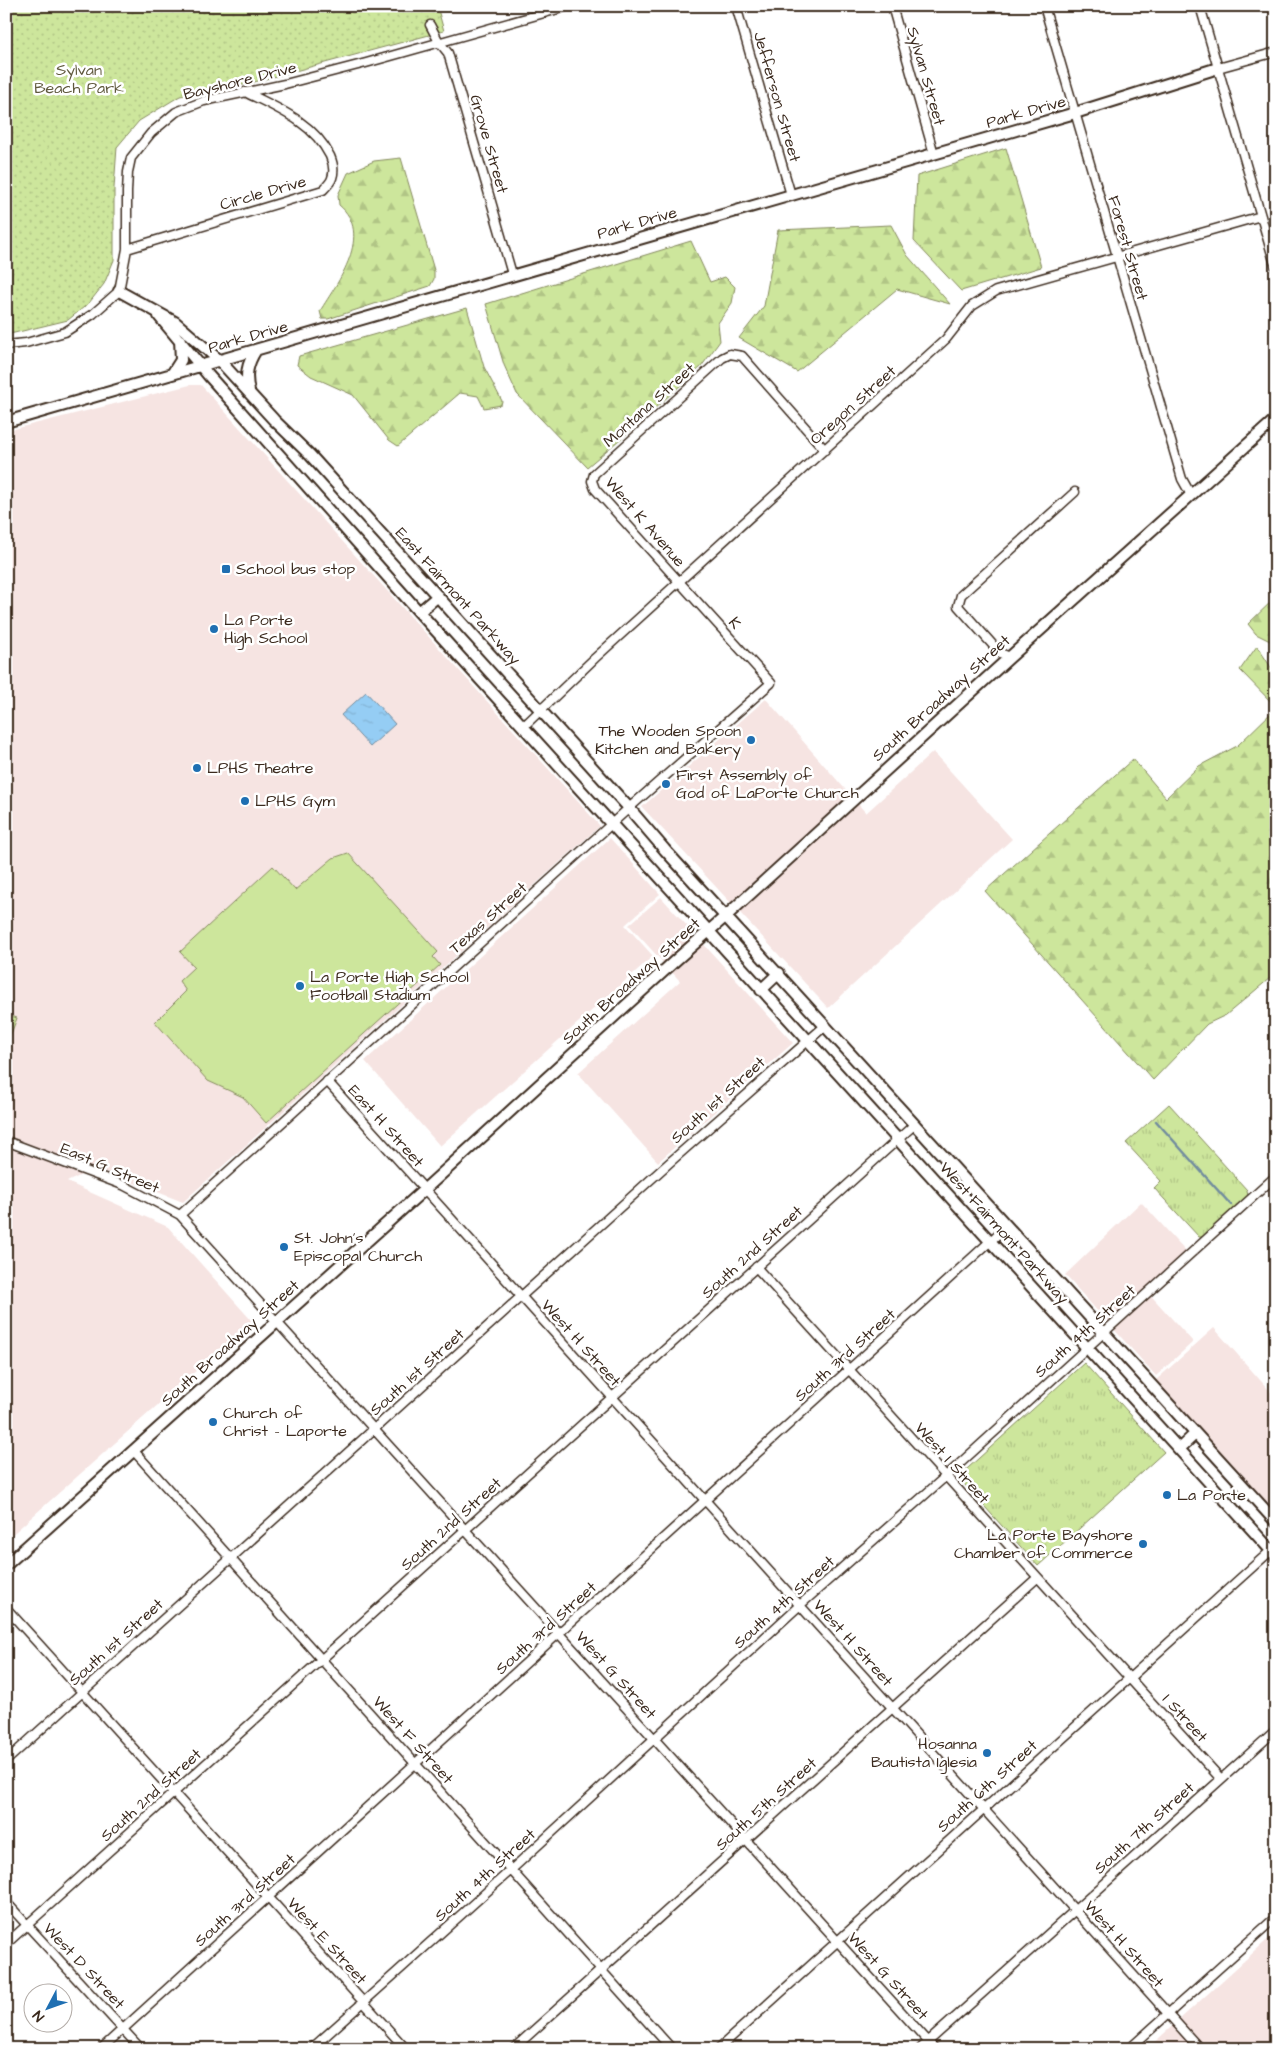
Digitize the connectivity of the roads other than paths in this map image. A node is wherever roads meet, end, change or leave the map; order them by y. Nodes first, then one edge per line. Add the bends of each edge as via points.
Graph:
1 (569, 6) edge
2 (736, 6) edge
3 (892, 6) edge
4 (1044, 6) edge
5 (1200, 6) edge
6 (430, 25) dead end
7 (439, 42) junction
8 (1276, 52) edge
9 (1218, 68) junction
10 (245, 92) junction
11 (1075, 114) junction
12 (934, 154) junction
13 (791, 195) junction
14 (1261, 216) junction
15 (127, 249) junction
16 (1116, 257) junction
17 (1276, 268) edge
18 (512, 274) junction
19 (118, 291) junction
20 (154, 311) junction
21 (180, 340) junction
22 (6, 345) edge
23 (256, 350) junction
24 (220, 361) junction
25 (201, 366) junction
26 (172, 374) junction
27 (250, 394) junction
28 (1276, 419) edge
29 (6, 422) edge
30 (825, 450) junction
31 (592, 481) joint
32 (1075, 492) dead end
33 (1191, 495) junction
34 (679, 582) junction
35 (438, 596) junction
36 (419, 612) junction
37 (1010, 657) junction
38 (771, 683) joint
39 (540, 709) junction
40 (524, 726) junction
41 (629, 808) junction
42 (612, 825) junction
43 (726, 916) junction
44 (708, 932) junction
45 (778, 973) junction
46 (761, 990) junction
47 (826, 1025) junction
48 (807, 1040) junction
49 (327, 1081) junction
50 (915, 1124) junction
51 (898, 1138) junction
52 (6, 1141) edge
53 (1276, 1176) edge
54 (425, 1189) junction
55 (180, 1215) junction
56 (1007, 1226) junction
57 (991, 1242) junction
58 (756, 1267) junction
59 (520, 1296) junction
60 (276, 1321) junction
61 (1104, 1333) junction
62 (1087, 1348) junction
63 (849, 1370) junction
64 (611, 1397) junction
65 (374, 1429) junction
66 (1196, 1434) junction
67 (133, 1450) junction
68 (1179, 1450) junction
69 (945, 1477) junction
70 (706, 1501) junction
71 (1276, 1522) edge
72 (465, 1530) junction
73 (1274, 1551) edge
74 (230, 1558) junction
75 (6, 1565) edge
76 (1037, 1578) junction
77 (800, 1605) junction
78 (6, 1608) edge
79 (560, 1634) junction
80 (322, 1660) junction
81 (1129, 1677) junction
82 (82, 1691) junction
83 (893, 1708) junction
84 (1276, 1730) edge
85 (654, 1738) junction
86 (6, 1761) edge
87 (415, 1764) junction
88 (1221, 1778) junction
89 (174, 1793) junction
90 (983, 1808) junction
91 (747, 1840) junction
92 (511, 1870) junction
93 (269, 1898) junction
94 (6, 1902) edge
95 (1074, 1909) junction
96 (1276, 1917) edge
97 (28, 1925) junction
98 (838, 1941) junction
99 (6, 1944) edge
100 (602, 1970) junction
101 (364, 2002) junction
102 (1168, 2013) junction
103 (123, 2029) junction
104 (928, 2041) junction
105 (101, 2049) edge
106 (141, 2049) edge
107 (311, 2049) edge
108 (406, 2049) edge
109 (513, 2049) edge
110 (672, 2049) edge
111 (718, 2049) edge
112 (920, 2049) edge
113 (935, 2049) edge
114 (1129, 2049) edge
115 (1200, 2049) edge

1 - 7 street, Bayshore Drive
2 - 13 street, Jefferson Street
3 - 12 street, Sylvan Street
4 - 11 street, Forest Street
5 - 9 street
6 - 7 street, Grove Street
7 - 10 street, Bayshore Drive
7 - 18 street, Grove Street via 448,53
8 - 9 street, Park Drive
9 - 11 main road, Park Drive
9 - 14 street
10 - 15 street, Bayshore Drive via 204,101 176,112 142,142 131,158 128,172
10 - 15 street, Circle Drive via 295,118 312,131 334,164 332,179 323,190
11 - 12 main road, Park Drive
11 - 16 street, Forest Street
12 - 13 main road, Park Drive
13 - 18 main road, Park Drive
14 - 16 street, Oregon Street
14 - 17 street
15 - 19 street, Bayshore Drive
16 - 30 street, Oregon Street via 996,291 972,306 946,339
16 - 33 street, Forest Street via 1182,479
18 - 23 main road, Park Drive
19 - 20 main road, East Fairmont Parkway
19 - 22 street via 93,314 65,332
20 - 21 main road, East Fairmont Parkway
20 - 24 main road, East Fairmont Parkway via 175,322
21 - 25 main road, East Fairmont Parkway
21 - 26 main road via 181,360
23 - 24 main road, Park Drive
23 - 27 main road via 246,374
24 - 25 main road, Park Drive
24 - 27 main road, East Fairmont Parkway
25 - 26 main road, Park Drive
25 - 36 main road, East Fairmont Parkway
26 - 29 main road, Park Drive
27 - 35 main road, East Fairmont Parkway
28 - 33 main road, South Broadway Street
30 - 31 street, Montana Street via 742,356 730,354 594,474
30 - 34 street, Oregon Street
31 - 34 street, West K Avenue via 595,489
32 - 37 street via 961,595 958,606 1000,653
33 - 37 main road, South Broadway Street
34 - 38 street, K
34 - 39 street, Oregon Street
35 - 36 main road
35 - 39 main road, East Fairmont Parkway
36 - 40 main road, East Fairmont Parkway
37 - 43 main road, South Broadway Street
38 - 41 street, Texas Street
39 - 40 street, Oregon Street
39 - 41 main road, East Fairmont Parkway
40 - 42 main road, East Fairmont Parkway
41 - 42 street, Texas Street
41 - 43 main road, East Fairmont Parkway
42 - 44 main road, East Fairmont Parkway
42 - 49 street, Texas Street
43 - 44 main road, South Broadway Street
43 - 45 main road, West Fairmont Parkway
44 - 46 main road, West Fairmont Parkway
44 - 54 main road, South Broadway Street
45 - 46 main road
45 - 47 main road, West Fairmont Parkway
46 - 48 main road, West Fairmont Parkway
47 - 48 street, South 1st Street
47 - 50 main road, West Fairmont Parkway
48 - 51 main road, West Fairmont Parkway
48 - 59 street, South 1st Street
49 - 54 street, East H Street
49 - 55 street, Texas Street
50 - 51 street, South 2nd Street
50 - 56 main road, West Fairmont Parkway
51 - 57 main road, West Fairmont Parkway
51 - 58 street, South 2nd Street
52 - 55 street, East G Street via 123,1185
53 - 61 street, South 4th Street
54 - 59 street, West H Street
54 - 60 main road, South Broadway Street
55 - 60 street, East G Street
56 - 57 street, South 3rd Street
56 - 61 main road, West Fairmont Parkway
57 - 62 main road, West Fairmont Parkway
57 - 63 street, South 3rd Street
58 - 63 street, West I Street
58 - 64 street, South 2nd Street
59 - 64 street, West H Street
59 - 65 street, South 1st Street
60 - 65 street, West G Street
60 - 67 main road, South Broadway Street
61 - 62 street, South 4th Street
61 - 66 main road, West Fairmont Parkway
62 - 68 main road, West Fairmont Parkway
62 - 69 street, South 4th Street
63 - 69 street, West I Street
63 - 70 street, South 3rd Street
64 - 70 street, West H Street
64 - 72 street, South 2nd Street
65 - 72 street, West G Street
65 - 74 street, South 1st Street
66 - 68 main road
66 - 71 main road, West Fairmont Parkway
67 - 74 street, West F Street
67 - 75 main road, South Broadway Street
68 - 73 main road, West Fairmont Parkway
69 - 76 street, West I Street
69 - 77 street, South 4th Street
70 - 77 street, West H Street
70 - 79 street, South 3rd Street
72 - 79 street, West G Street
72 - 80 street, South 2nd Street
73 - 81 street, South 6th Street
74 - 80 street, West F Street
74 - 82 street, South 1st Street
76 - 81 street, West I Street
76 - 83 street, South 5th Street
77 - 83 street, West H Street
77 - 85 street, South 4th Street
78 - 82 street, West E Street
79 - 85 street, West G Street
79 - 87 street, South 3rd Street
80 - 87 street, West F Street
80 - 89 street, South 2nd Street
81 - 88 street, I Street
81 - 90 street, South 6th Street
82 - 86 street, South 1st Street
82 - 89 street, West E Street
83 - 90 street, West H Street
83 - 91 street, South 5th Street
84 - 88 street, South 7th Street
85 - 91 street, West G Street
85 - 92 street, South 4th Street
87 - 92 street, West F Street
87 - 93 street, South 3rd Street
88 - 95 street, South 7th Street
89 - 93 street, West E Street
89 - 97 street, South 2nd Street
90 - 95 street, West H Street
90 - 98 street, South 6th Street
91 - 98 street, West G Street
91 - 100 street, South 5th Street
92 - 100 street, West F Street
92 - 101 street, South 4th Street
93 - 101 street, West E Street
93 - 103 street, South 3rd Street
94 - 97 street, West D Street
95 - 102 street, West H Street
95 - 104 street, South 7th Street
96 - 102 street
97 - 99 street, South 2nd Street
97 - 103 street, West D Street
98 - 104 street, West G Street
98 - 111 street, South 6th Street
100 - 109 street, South 5th Street
100 - 110 street, West F Street
101 - 107 street, South 4th Street
101 - 108 street, West E Street
102 - 114 street
102 - 115 street, West H Street
103 - 105 street, South 3rd Street
103 - 106 street, West D Street
104 - 112 street, South 7th Street
104 - 113 street, West G Street

